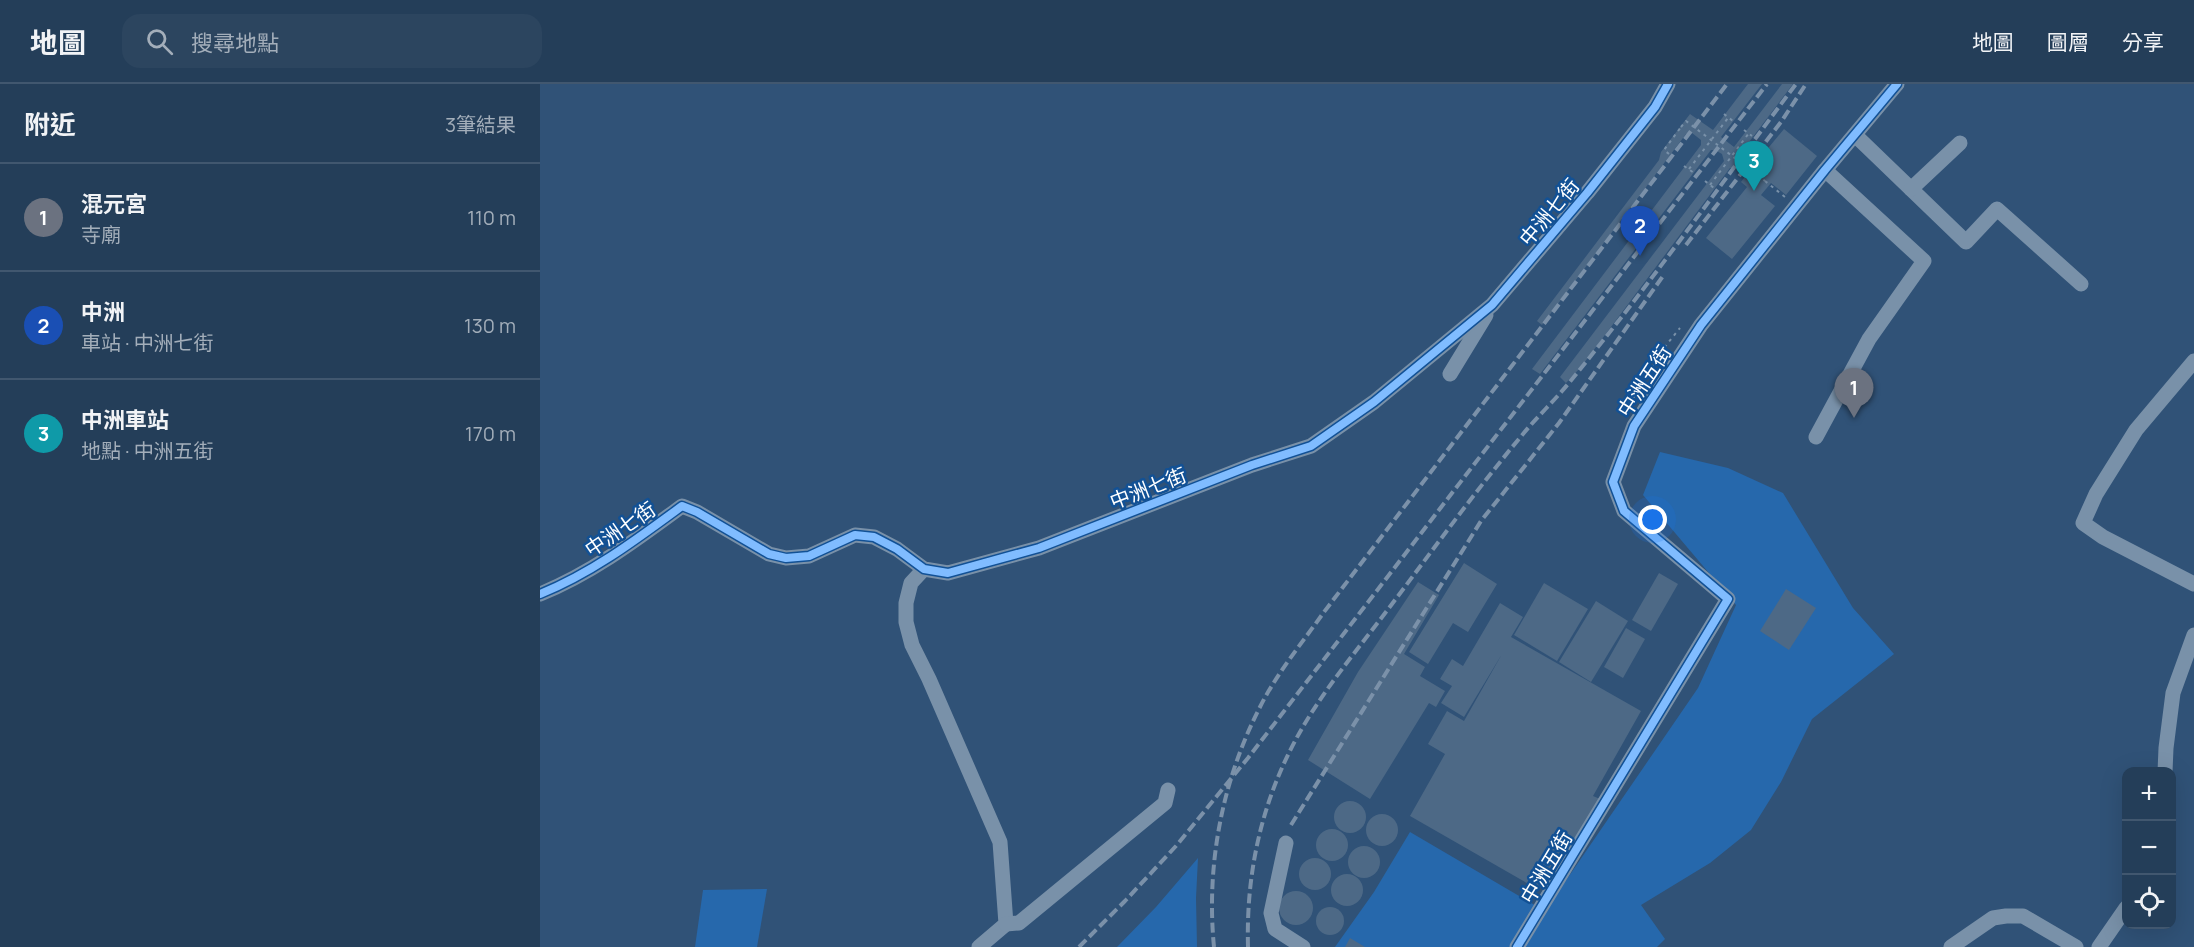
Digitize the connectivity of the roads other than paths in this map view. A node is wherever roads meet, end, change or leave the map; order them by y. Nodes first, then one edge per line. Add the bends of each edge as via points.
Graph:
1 (1668, 84) edge
2 (1897, 84) edge
3 (1855, 135) junction
4 (1960, 143) dead end
5 (1825, 170) junction
6 (1911, 189) junction
7 (2081, 284) dead end
8 (1492, 305) junction
9 (2194, 361) edge
10 (1450, 374) dead end
11 (1816, 437) dead end
12 (924, 569) junction
13 (2194, 584) edge
14 (540, 594) edge
15 (2194, 635) edge
16 (2165, 767) edge
17 (1168, 790) dead end
18 (1286, 843) dead end
19 (2122, 915) edge
20 (1005, 924) junction
21 (979, 947) edge
22 (1302, 947) edge
23 (1517, 947) edge
24 (1951, 947) edge
25 (2076, 947) edge
26 (2099, 947) edge

1 - 8 street, 中洲七街 via 1655,107 1587,193
2 - 3 street, 中洲五街
3 - 5 street, 中洲五街
3 - 6 street
4 - 6 street
5 - 11 street via 1924,261 1869,339
5 - 23 street, 中洲五街 via 1701,325 1634,426 1613,483 1624,511 1728,599
6 - 7 street via 1966,242 1997,209
8 - 10 street
8 - 12 street, 中洲七街 via 1374,402 1311,446 1039,548 948,573
9 - 13 street via 2136,430 2096,494 2083,523
12 - 14 street, 中洲七街 via 874,537 855,535 809,555 786,558 769,554 682,506 619,552 568,583
12 - 20 street via 911,583 906,622 912,645 1000,842
15 - 16 street via 2174,693
17 - 20 street via 1165,803 1119,841 1019,923
18 - 22 street via 1271,913 1275,929
19 - 26 street
20 - 21 street
24 - 25 street via 1993,918 2006,916 2023,916

